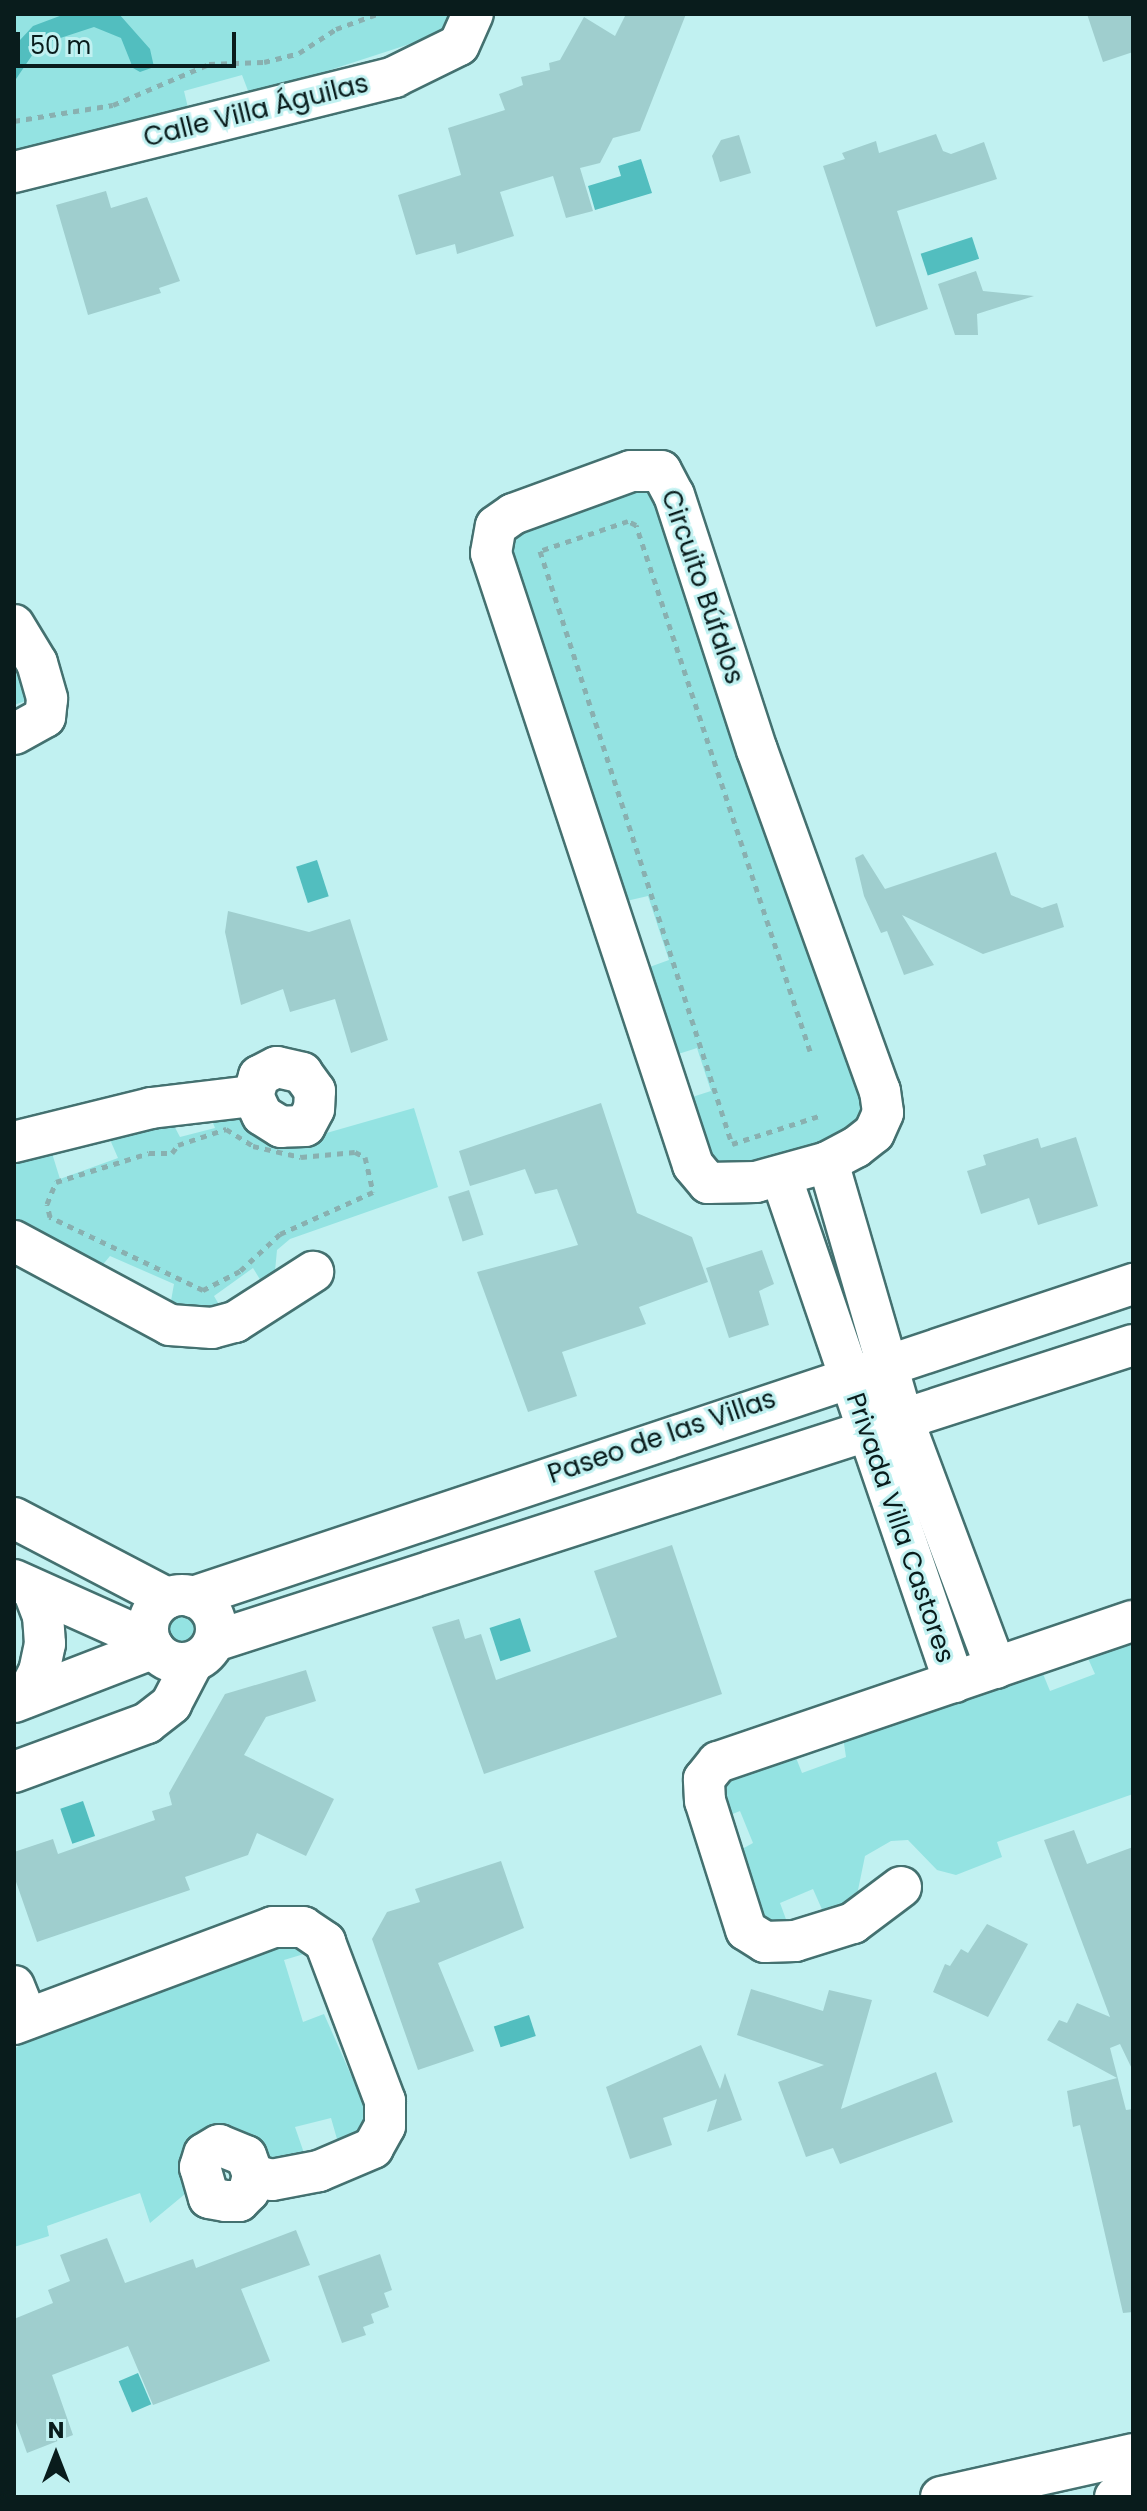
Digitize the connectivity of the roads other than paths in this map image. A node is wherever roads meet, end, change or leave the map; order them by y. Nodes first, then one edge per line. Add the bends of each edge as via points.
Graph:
1 (473, 14) edge
2 (14, 172) edge
3 (14, 625) edge
4 (14, 734) edge
5 (253, 1096) dead end
6 (14, 1142) edge
7 (828, 1162) junction
8 (781, 1176) junction
9 (851, 1246) junction
10 (17, 1249) edge
11 (810, 1262) junction
12 (313, 1272) dead end
13 (1133, 1284) edge
14 (1133, 1345) edge
15 (884, 1363) junction
16 (847, 1375) junction
17 (902, 1417) junction
18 (864, 1429) junction
19 (14, 1518) edge
20 (24, 1585) edge
21 (180, 1597) junction
22 (1133, 1621) edge
23 (152, 1644) junction
24 (204, 1651) junction
25 (996, 1668) junction
26 (954, 1682) junction
27 (20, 1699) edge
28 (14, 1772) edge
29 (901, 1887) dead end
30 (18, 2010) edge
31 (253, 2175) dead end
32 (1133, 2454) edge
33 (1133, 2493) edge
34 (941, 2497) edge
35 (1115, 2497) edge

1 - 2 street, Calle Villa Águilas via 459,45 394,77
3 - 4 street via 37,663 47,699 45,717
5 - 6 street via 151,1108
7 - 8 street, Circuito Búfalos
7 - 8 street, Circuito Búfalos via 874,1133 883,1113 880,1091 757,750 674,495 661,471 631,471 513,514 496,526 491,553 693,1165 708,1183
7 - 9 street, Privada Villa Castores
8 - 11 street, Privada Villa Castores
9 - 11 street
9 - 15 street, Privada Villa Castores
10 - 12 street via 170,1325 212,1328 235,1322
11 - 16 street, Privada Villa Castores
13 - 15 street, Paseo de las Villas
14 - 17 street, Paseo de las Villas
15 - 16 street, Paseo de las Villas
15 - 17 street, Privada Villa Castores
16 - 18 street, Privada Villa Castores
16 - 21 street, Paseo de las Villas
17 - 18 street, Paseo de las Villas
17 - 25 street, Privada Villa Castores
18 - 24 street, Paseo de las Villas
18 - 26 street, Privada Villa Castores
19 - 21 street
20 - 23 street
20 - 27 street via 43,1616 45,1644 39,1672
21 - 23 street via 149,1621
21 - 24 street via 214,1614
22 - 25 street, Privada Villa Castores
23 - 24 street via 171,1662
23 - 27 street
24 - 28 street via 171,1704 147,1723
25 - 26 street, Privada Villa Castores
26 - 29 street, Privada Villa Castores via 718,1762 704,1779 705,1801 746,1930 765,1942 810,1938 853,1923
30 - 31 street via 273,1927 303,1927 325,1942 385,2101 385,2126 373,2148 319,2171 272,2180
32 - 34 street
33 - 35 street

